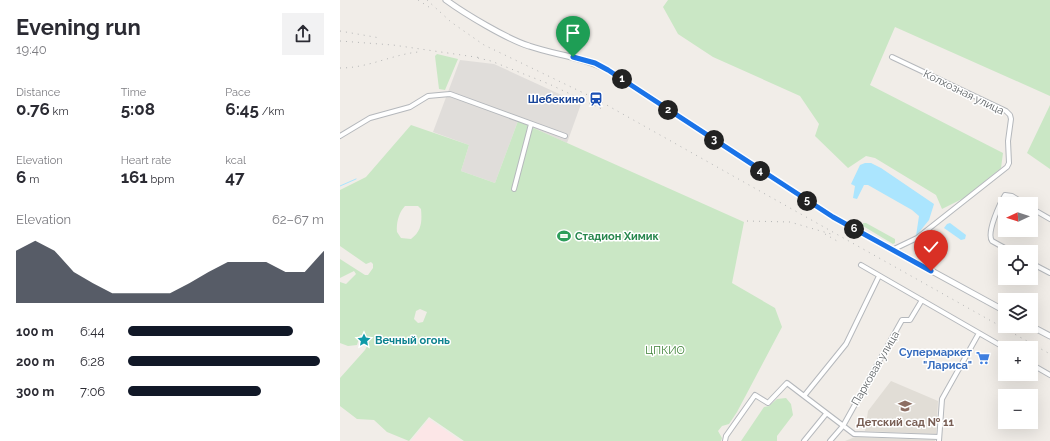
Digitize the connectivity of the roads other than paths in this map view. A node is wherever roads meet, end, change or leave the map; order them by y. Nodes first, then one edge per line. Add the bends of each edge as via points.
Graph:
1 (446, 0) edge
2 (892, 57) dead end
3 (531, 124) junction
4 (340, 136) edge
5 (565, 136) dead end
6 (514, 189) dead end
7 (1004, 197) edge
8 (1014, 197) edge
9 (998, 211) edge
10 (1038, 212) edge
11 (1050, 218) edge
12 (999, 245) edge
13 (892, 250) junction
14 (861, 265) dead end
15 (1038, 267) edge
16 (1050, 273) edge
17 (880, 276) junction
18 (922, 300) junction
19 (998, 307) edge
20 (1038, 330) edge
21 (979, 333) junction
22 (1050, 336) edge
23 (998, 344) edge
24 (1038, 368) edge
25 (1050, 376) edge
26 (804, 396) junction
27 (826, 414) junction
28 (842, 426) junction
29 (939, 439) edge
30 (725, 441) edge
31 (804, 441) edge
32 (830, 441) edge

1 - 13 street via 528,46 595,63 608,70 785,187
2 - 13 street, Колхозная улица via 1010,115 1007,167 917,238
3 - 4 street via 450,94 438,94 370,118
3 - 5 street
3 - 6 street
7 - 8 street
9 - 12 street via 989,234 992,241
10 - 11 street
13 - 19 street
14 - 17 street
15 - 16 street
17 - 18 street
17 - 26 street via 846,344
18 - 21 street
18 - 28 street, Парковая улица via 910,320 902,320
20 - 22 street
21 - 23 street
21 - 29 street via 942,398
24 - 25 street
26 - 27 street
26 - 30 street via 787,383 768,403 755,395
27 - 28 street
27 - 31 street
28 - 29 street via 854,434
28 - 32 street, Парковая улица

